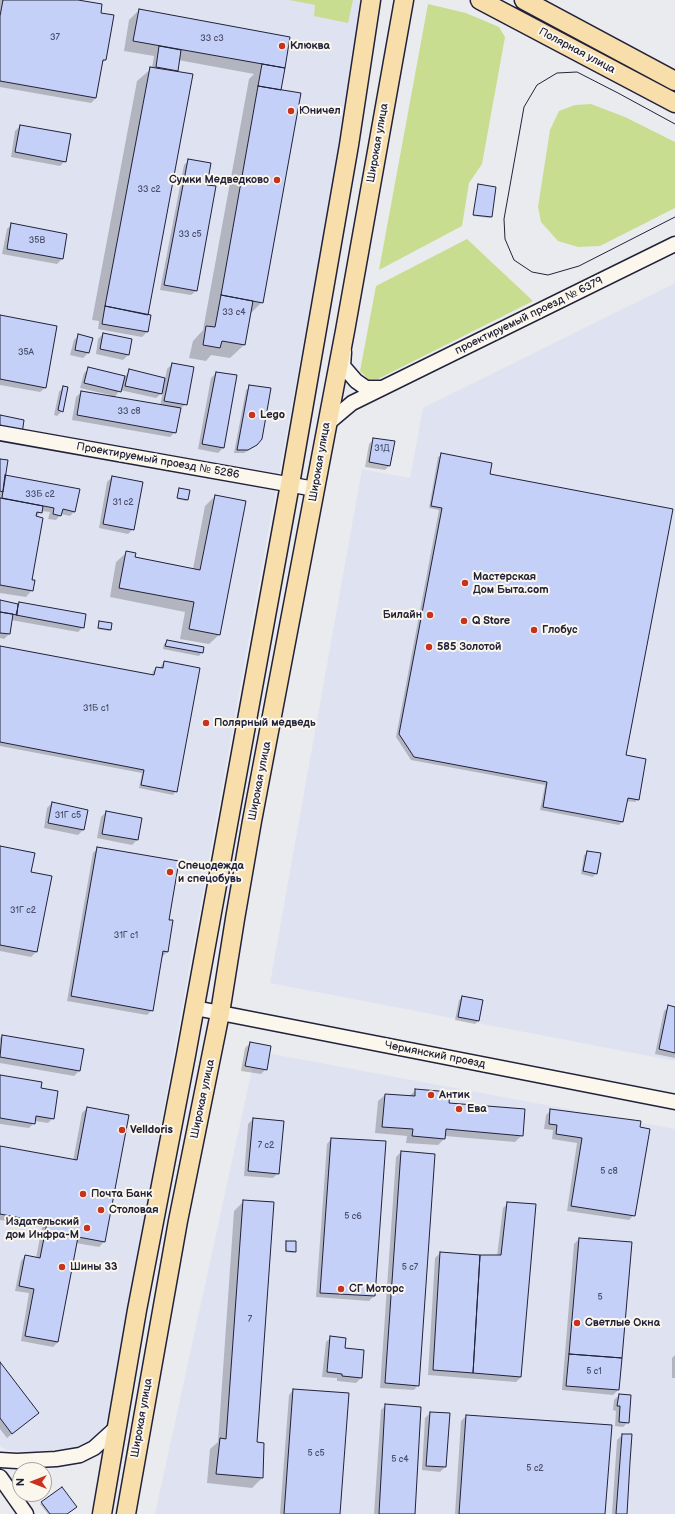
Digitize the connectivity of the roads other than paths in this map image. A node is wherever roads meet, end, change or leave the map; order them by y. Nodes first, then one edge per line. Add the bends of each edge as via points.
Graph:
1 (371, 0) edge
2 (404, 0) edge
3 (480, 0) edge
4 (524, 0) edge
5 (675, 81) edge
6 (675, 103) edge
7 (675, 244) edge
8 (345, 331) junction
9 (382, 388) junction
10 (327, 424) junction
11 (0, 433) edge
12 (290, 484) junction
13 (315, 489) junction
14 (195, 1008) junction
15 (220, 1014) junction
16 (180, 1089) junction
17 (205, 1089) junction
18 (675, 1102) edge
19 (116, 1428) junction
20 (139, 1434) junction
21 (0, 1460) edge
22 (0, 1477) edge
23 (26, 1514) edge
24 (102, 1514) edge
25 (126, 1514) edge

1 - 12 main road, Широкая улица
2 - 8 main road, Широкая улица
3 - 6 main road, Полярная улица
4 - 5 main road, Полярная улица
7 - 9 street, проектируемый проезд № 6379
8 - 9 street via 343,366 366,388
8 - 10 main road, Широкая улица
9 - 10 street, проектируемый проезд № 6379 via 352,403
10 - 13 main road, Широкая улица
11 - 12 street, Проектируемый проезд № 5286
12 - 13 street, Проектируемый проезд № 5286
12 - 14 main road, Широкая улица
13 - 15 main road, Широкая улица via 251,829
14 - 15 street, Чермянский проезд
14 - 16 main road, Широкая улица
15 - 17 main road, Широкая улица
15 - 18 street, Чермянский проезд
16 - 17 main road via 194,1075 198,1075 204,1079
16 - 19 main road, Широкая улица
17 - 20 main road, Широкая улица
19 - 20 main road via 122,1440 133,1441
19 - 21 street via 94,1448 80,1455 17,1461
19 - 24 main road, Широкая улица
20 - 25 main road, Широкая улица
22 - 23 street

